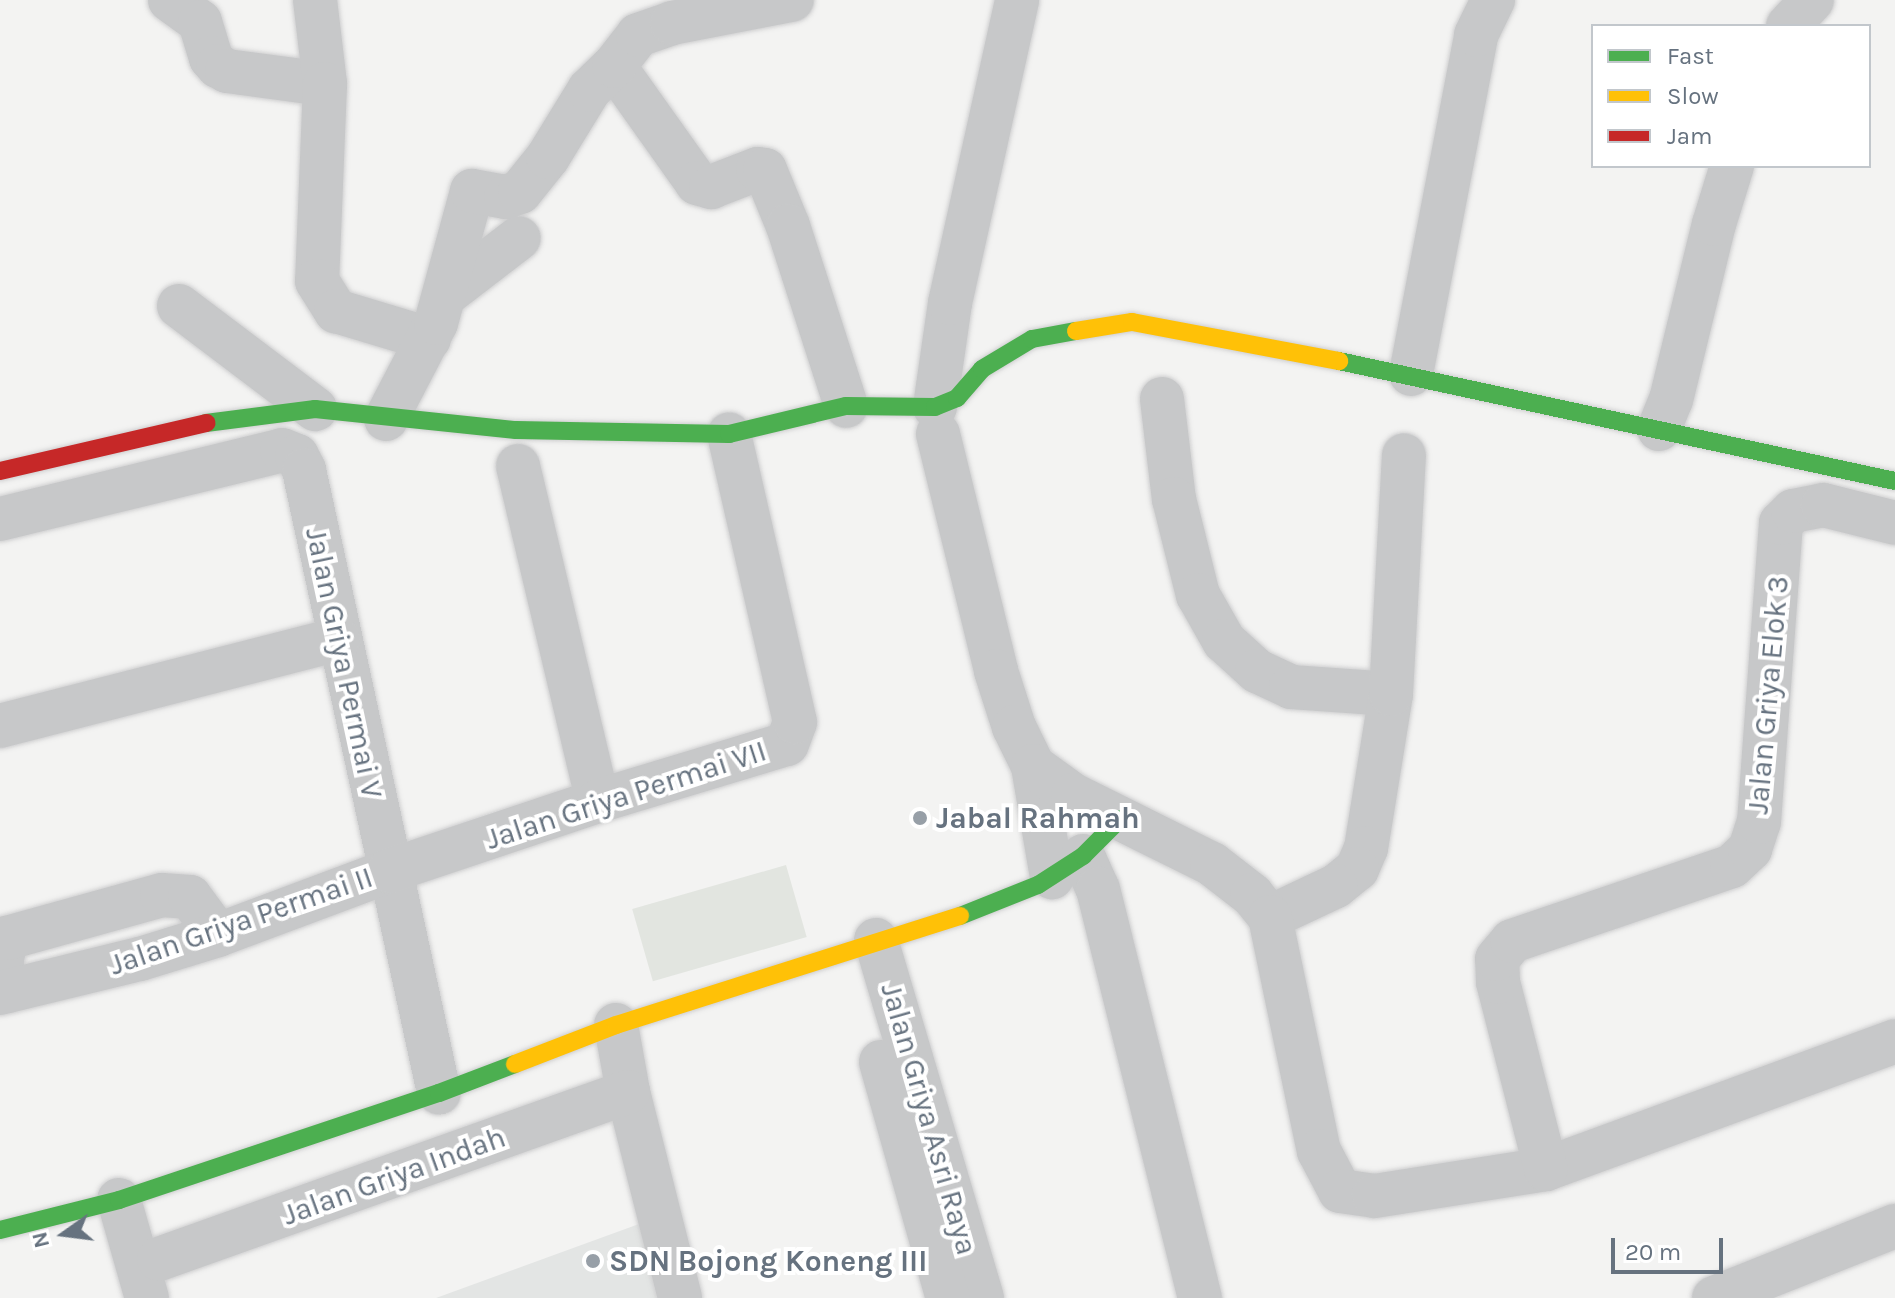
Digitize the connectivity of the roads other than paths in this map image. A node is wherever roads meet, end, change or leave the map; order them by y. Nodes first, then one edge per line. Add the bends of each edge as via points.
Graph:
1 (170, 0) edge
2 (315, 0) edge
3 (792, 0) edge
4 (1017, 0) edge
5 (1493, 0) edge
6 (1812, 0) edge
7 (1790, 24) edge
8 (614, 66) junction
9 (325, 84) junction
10 (1731, 168) edge
11 (519, 238) dead end
12 (445, 295) junction
13 (179, 306) dead end
14 (429, 339) junction
15 (1411, 374) junction
16 (1162, 399) dead end
17 (846, 406) junction
18 (315, 409) junction
19 (386, 419) junction
20 (936, 420) junction
21 (1659, 429) junction
22 (729, 434) junction
23 (1404, 455) dead end
24 (518, 466) dead end
25 (0, 471) edge
26 (1895, 481) edge
27 (0, 519) edge
28 (1895, 523) edge
29 (338, 639) junction
30 (1391, 694) junction
31 (0, 726) edge
32 (1033, 766) junction
33 (598, 801) junction
34 (1120, 819) junction
35 (1068, 866) junction
36 (389, 871) junction
37 (1270, 917) junction
38 (862, 944) junction
39 (4, 992) edge
40 (616, 1025) junction
41 (1895, 1041) edge
42 (628, 1092) junction
43 (439, 1093) junction
44 (1546, 1169) junction
45 (119, 1200) junction
46 (1895, 1226) edge
47 (0, 1230) edge
48 (153, 1279) edge
49 (680, 1298) edge
50 (948, 1298) edge
51 (982, 1298) edge
52 (1200, 1298) edge
53 (1714, 1298) edge

1 - 9 street via 200,22 211,58 227,71
2 - 9 street
3 - 8 street via 672,23 638,35
4 - 20 street via 950,303
5 - 15 street via 1476,35
6 - 7 street
8 - 12 street via 589,90 520,192 506,197 472,191
8 - 17 street via 697,183 711,187 765,170
9 - 14 street via 317,281 321,291 336,311 351,318
10 - 21 street
11 - 12 street
12 - 14 street
13 - 18 street
14 - 19 street
15 - 20 street via 1132,322 1032,339 982,369
15 - 21 street
16 - 30 street via 1177,513 1198,595 1224,641 1257,671 1291,687
17 - 20 street
17 - 22 street
18 - 19 street
18 - 25 street via 195,424
19 - 22 street via 516,430
20 - 32 street via 996,671
21 - 26 street
22 - 33 street, Jalan Griya Permai VII via 795,722 791,737 787,744
23 - 30 street
24 - 33 street
27 - 29 street, Jalan Griya Permai V via 282,450 297,456 304,470
28 - 44 street, Jalan Griya Elok 3 via 1823,505 1793,511 1781,523 1759,822 1750,849 1732,866 1512,941 1497,959 1498,982
29 - 31 street
29 - 36 street, Jalan Griya Permai V
30 - 37 street via 1366,848 1357,869 1336,886
32 - 34 street
32 - 35 street
33 - 36 street, Jalan Griya Permai VII
34 - 35 street
34 - 37 street via 1212,864 1252,895
35 - 38 street via 958,917
35 - 52 street via 1098,889
36 - 39 street, Jalan Griya Permai II via 218,935
36 - 43 street, Jalan Griya Permai V
37 - 44 street via 1319,1151 1340,1191 1374,1196
38 - 40 street
38 - 50 street, Jalan Griya Asri Raya
38 - 51 street, Jalan Griya Asri Raya
40 - 42 street
40 - 43 street
41 - 44 street
42 - 48 street, Jalan Griya Indah
42 - 49 street
43 - 45 street
45 - 47 street
45 - 48 street
46 - 53 street

